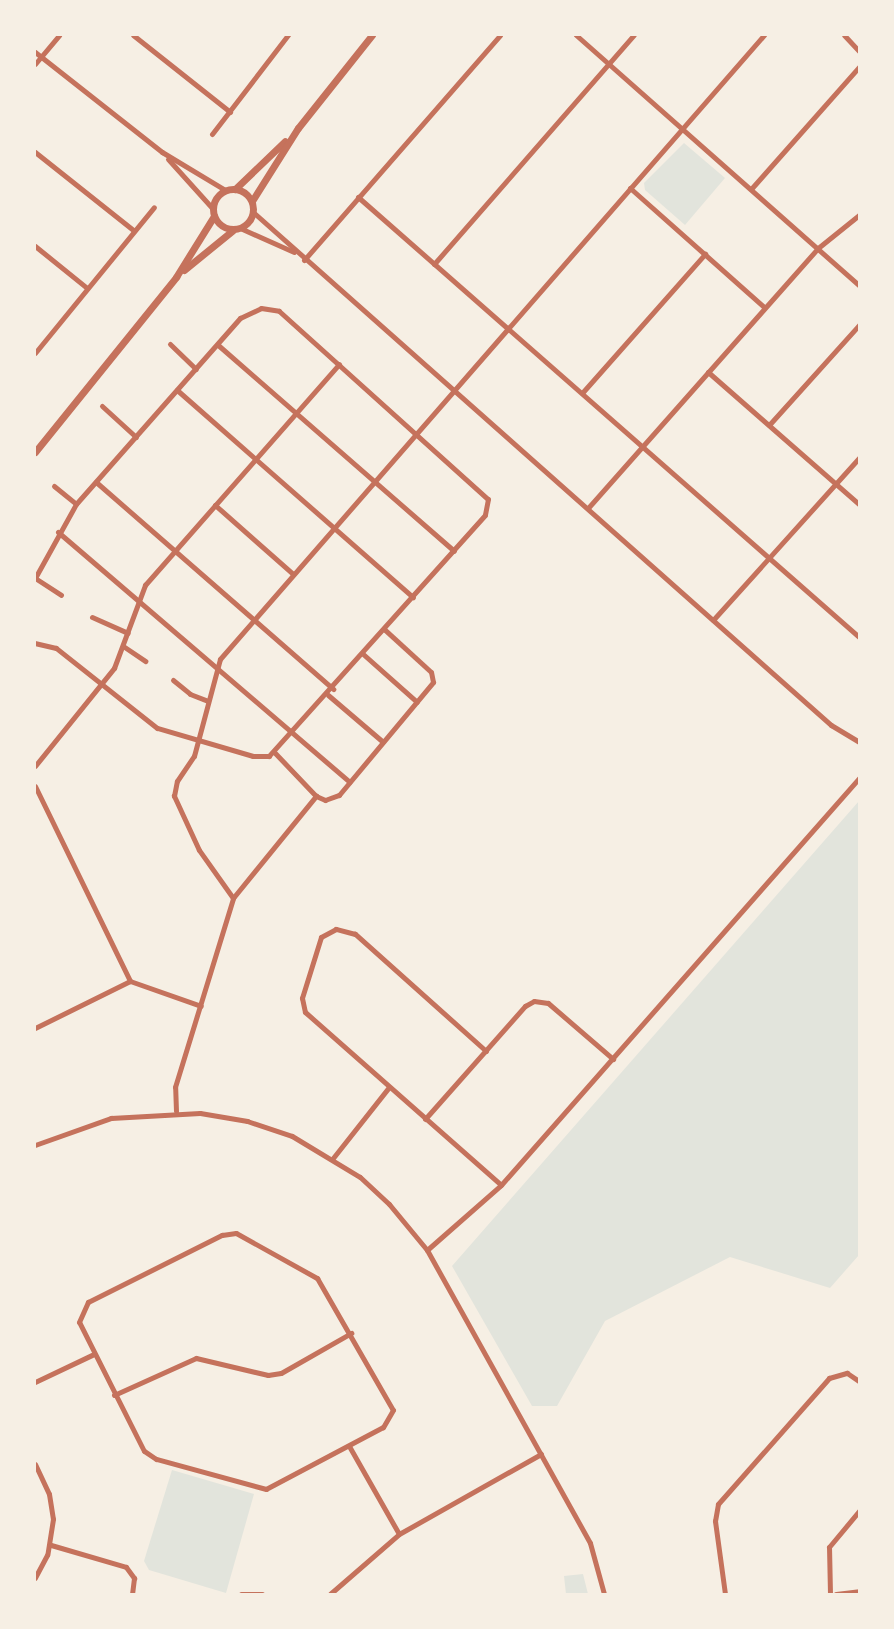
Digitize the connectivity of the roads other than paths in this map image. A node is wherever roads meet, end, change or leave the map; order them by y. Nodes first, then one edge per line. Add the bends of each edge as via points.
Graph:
1 (59, 35) edge
2 (133, 35) edge
3 (288, 35) edge
4 (372, 35) edge
5 (500, 35) edge
6 (576, 35) edge
7 (634, 35) edge
8 (764, 35) edge
9 (844, 35) edge
10 (859, 51) edge
11 (35, 52) edge
12 (41, 56) junction
13 (35, 64) edge
14 (608, 64) junction
15 (859, 67) edge
16 (230, 112) junction
17 (298, 128) junction
18 (682, 128) junction
19 (212, 134) dead end
20 (35, 152) edge
21 (162, 152) junction
22 (630, 188) junction
23 (235, 189) junction
24 (751, 189) junction
25 (225, 190) junction
26 (358, 197) junction
27 (252, 201) junction
28 (154, 207) dead end
29 (213, 212) junction
30 (253, 212) junction
31 (859, 215) edge
32 (237, 229) junction
33 (133, 230) junction
34 (35, 246) edge
35 (818, 248) junction
36 (297, 254) junction
37 (705, 254) junction
38 (304, 260) junction
39 (434, 264) junction
40 (176, 277) junction
41 (859, 285) edge
42 (88, 288) junction
43 (764, 307) junction
44 (859, 325) edge
45 (507, 328) junction
46 (170, 344) dead end
47 (218, 345) junction
48 (35, 353) edge
49 (339, 364) junction
50 (196, 369) junction
51 (708, 372) junction
52 (177, 390) junction
53 (453, 390) junction
54 (582, 393) junction
55 (102, 406) dead end
56 (295, 414) junction
57 (768, 425) junction
58 (416, 433) junction
59 (136, 437) junction
60 (643, 445) junction
61 (35, 452) edge
62 (859, 458) edge
63 (255, 460) junction
64 (96, 482) junction
65 (374, 482) junction
66 (836, 484) junction
67 (54, 486) dead end
68 (76, 504) junction
69 (859, 504) edge
70 (215, 505) junction
71 (588, 508) junction
72 (334, 528) junction
73 (58, 532) junction
74 (454, 551) junction
75 (174, 552) junction
76 (770, 557) junction
77 (293, 574) junction
78 (35, 578) edge
79 (61, 596) dead end
80 (414, 597) junction
81 (138, 600) junction
82 (92, 617) dead end
83 (253, 619) junction
84 (714, 620) junction
85 (385, 630) junction
86 (128, 633) junction
87 (859, 637) edge
88 (35, 643) edge
89 (123, 646) junction
90 (363, 654) junction
91 (144, 660) dead end
92 (217, 669) junction
93 (173, 680) dead end
94 (101, 684) junction
95 (333, 689) junction
96 (328, 695) junction
97 (208, 701) junction
98 (417, 702) junction
99 (294, 733) junction
100 (197, 741) junction
101 (384, 742) junction
102 (859, 742) edge
103 (275, 753) junction
104 (35, 766) edge
105 (859, 778) edge
106 (350, 782) junction
107 (35, 786) edge
108 (316, 796) junction
109 (233, 898) junction
110 (130, 981) junction
111 (201, 1006) junction
112 (35, 1028) edge
113 (486, 1051) junction
114 (613, 1059) junction
115 (389, 1087) junction
116 (176, 1111) junction
117 (425, 1119) junction
118 (35, 1145) edge
119 (334, 1158) junction
120 (501, 1186) junction
121 (427, 1250) junction
122 (351, 1333) junction
123 (94, 1354) junction
124 (859, 1380) edge
125 (35, 1382) edge
126 (114, 1395) junction
127 (349, 1446) junction
128 (541, 1454) junction
129 (35, 1464) edge
130 (859, 1511) edge
131 (399, 1534) junction
132 (51, 1544) junction
133 (35, 1578) edge
134 (859, 1592) edge
135 (132, 1594) edge
136 (241, 1594) edge
137 (262, 1594) edge
138 (330, 1594) edge
139 (604, 1594) edge
140 (725, 1594) edge
141 (830, 1594) edge
142 (836, 1594) edge

1 - 12 street
2 - 16 street
3 - 16 street
4 - 17 street
5 - 26 street
6 - 14 street
7 - 14 street
8 - 18 street
9 - 10 street
11 - 12 street
12 - 13 street
12 - 21 street
14 - 18 street
14 - 39 street
15 - 24 street
16 - 19 street
17 - 23 street
17 - 27 street
18 - 22 street
18 - 24 street
20 - 33 street
21 - 25 street
21 - 29 street
22 - 37 street
22 - 45 street
23 - 25 street
23 - 27 street
24 - 35 street
25 - 29 street
26 - 38 street
26 - 39 street
27 - 30 street
28 - 33 street
29 - 32 street via 222,226
29 - 40 street
30 - 32 street
30 - 36 street
31 - 35 street
32 - 36 street
32 - 40 street
33 - 42 street
34 - 42 street
35 - 41 street
35 - 43 street
36 - 38 street
37 - 43 street
37 - 54 street
38 - 53 street
39 - 45 street
40 - 61 street
42 - 48 street
43 - 51 street
44 - 57 street
45 - 53 street
45 - 54 street
46 - 50 street
47 - 49 street via 244,314 261,308 279,311
47 - 50 street
47 - 56 street
49 - 56 street
49 - 58 street
50 - 52 street
51 - 57 street
51 - 60 street
52 - 59 street
52 - 63 street
53 - 58 street
53 - 71 street
54 - 60 street
55 - 59 street
56 - 63 street
56 - 65 street
57 - 66 street
58 - 65 street
58 - 74 street via 483,491 488,504 485,515
59 - 64 street
60 - 71 street
60 - 76 street
62 - 66 street
63 - 70 street
63 - 72 street
64 - 68 street
64 - 75 street
65 - 72 street
65 - 74 street
66 - 69 street
66 - 76 street
67 - 68 street
68 - 73 street
70 - 75 street
70 - 77 street
71 - 84 street
72 - 77 street
72 - 80 street
73 - 78 street
73 - 81 street
74 - 80 street
75 - 81 street via 145,585
75 - 83 street
76 - 84 street
76 - 87 street
77 - 83 street
78 - 79 street
80 - 85 street
81 - 86 street
81 - 92 street
82 - 86 street
83 - 92 street via 226,651
83 - 95 street
84 - 102 street via 831,725
85 - 90 street
85 - 98 street via 431,672 433,680
86 - 89 street
88 - 94 street via 56,648
89 - 91 street
89 - 94 street
90 - 95 street
90 - 98 street
92 - 97 street
92 - 99 street
93 - 97 street via 190,694
94 - 100 street via 158,728
94 - 104 street
95 - 96 street
96 - 99 street
96 - 101 street
97 - 100 street
98 - 101 street
99 - 103 street
99 - 106 street
100 - 103 street via 253,756
100 - 109 street via 194,756 175,785 175,800 201,853
101 - 106 street
103 - 108 street
105 - 114 street
106 - 108 street via 335,798
107 - 110 street
108 - 109 street
109 - 111 street
110 - 111 street
110 - 112 street
111 - 116 street via 175,1086
113 - 114 street via 525,1006 538,1001 548,1003
113 - 115 street via 355,934 331,930 318,942 303,1007
113 - 117 street
114 - 120 street
115 - 117 street
115 - 119 street
116 - 118 street via 111,1118
116 - 119 street via 262,1125
117 - 120 street
119 - 121 street via 389,1204
120 - 121 street
121 - 128 street
122 - 123 street via 314,1275 249,1237 232,1233 85,1304 79,1322
122 - 126 street via 281,1373 268,1375 196,1358
122 - 127 street via 393,1410 386,1424
123 - 125 street
123 - 126 street
124 - 140 street via 847,1373 829,1378 718,1504 715,1521
126 - 127 street via 139,1445 153,1458 256,1489 278,1487
127 - 131 street
128 - 131 street
128 - 139 street via 590,1543
129 - 132 street via 52,1507
130 - 141 street via 829,1547
131 - 138 street
132 - 133 street
132 - 135 street via 126,1567 134,1578
134 - 142 street
136 - 137 street

